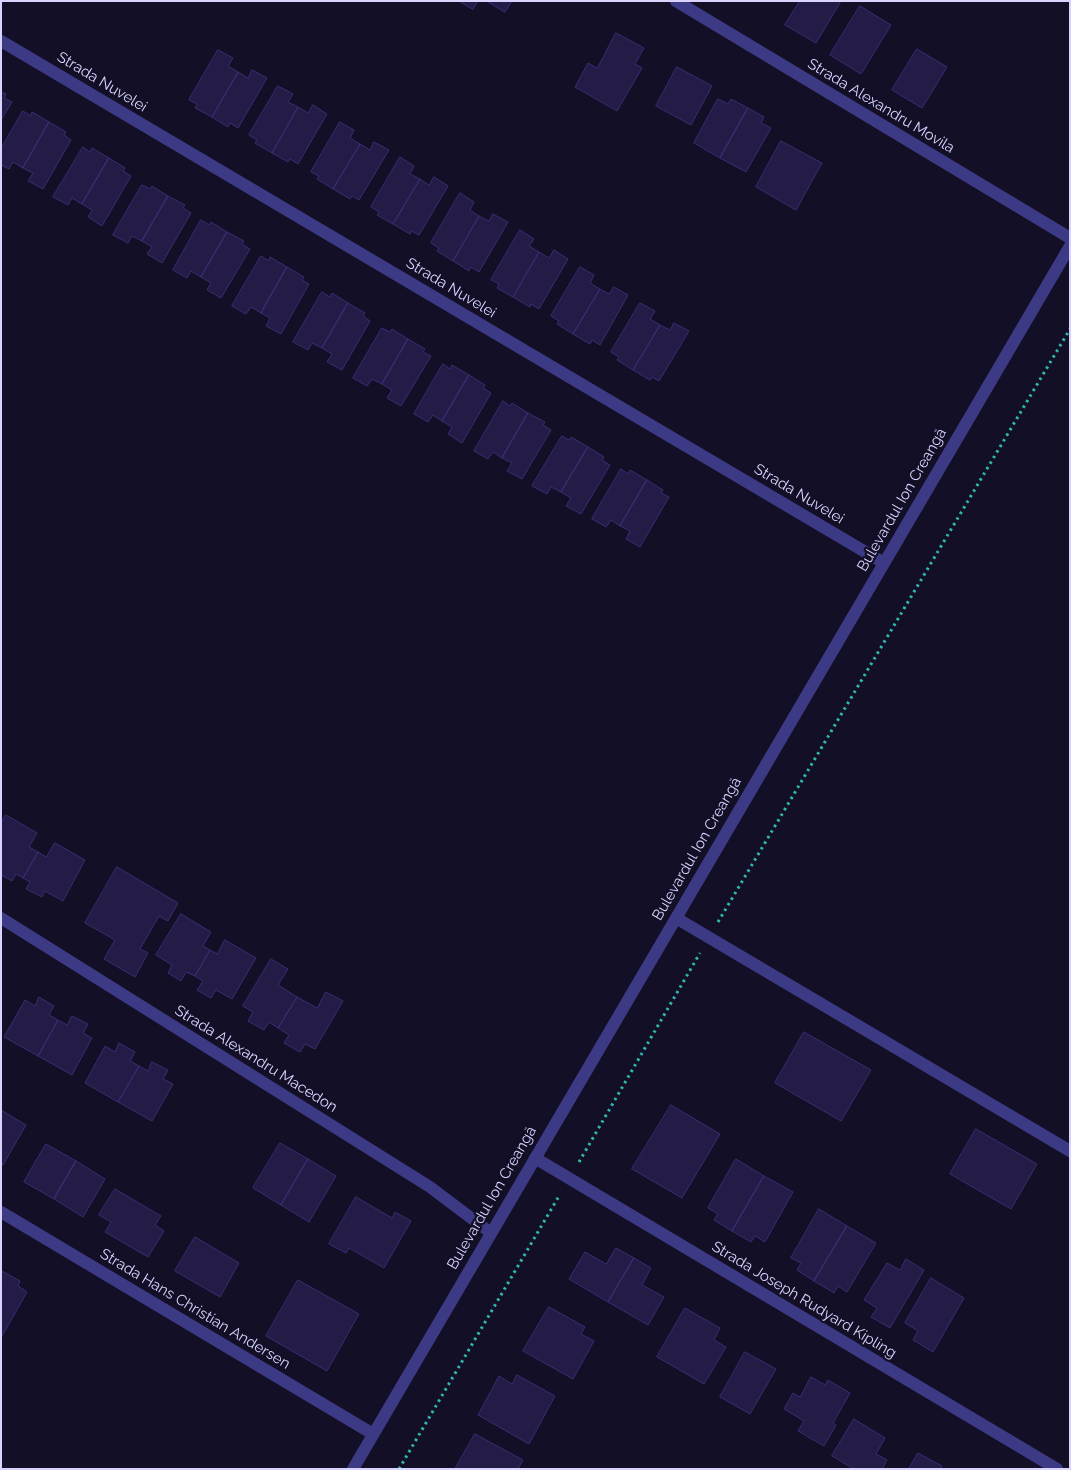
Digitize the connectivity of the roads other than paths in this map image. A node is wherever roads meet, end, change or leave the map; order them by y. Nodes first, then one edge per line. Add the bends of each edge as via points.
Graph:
1 (676, 1) edge
2 (1, 41) edge
3 (1070, 238) edge
4 (1070, 246) edge
5 (884, 563) junction
6 (1, 918) edge
7 (676, 918) junction
8 (1070, 1151) edge
9 (535, 1158) junction
10 (1, 1212) edge
11 (491, 1233) junction
12 (373, 1434) junction
13 (353, 1469) edge
14 (1057, 1469) edge

1 - 3 street, Strada Alexandru Movila
2 - 5 street, Strada Nuvelei
4 - 5 street, Bulevardul Ion Creangă
5 - 7 street, Bulevardul Ion Creangă
6 - 11 street, Strada Alexandru Macedon via 430,1187
7 - 8 street
7 - 9 street, Bulevardul Ion Creangă
9 - 11 street, Bulevardul Ion Creangă
9 - 14 street, Strada Joseph Rudyard Kipling
10 - 12 street, Strada Hans Christian Andersen
11 - 12 street, Bulevardul Ion Creangă
12 - 13 street, Bulevardul Ion Creangă

